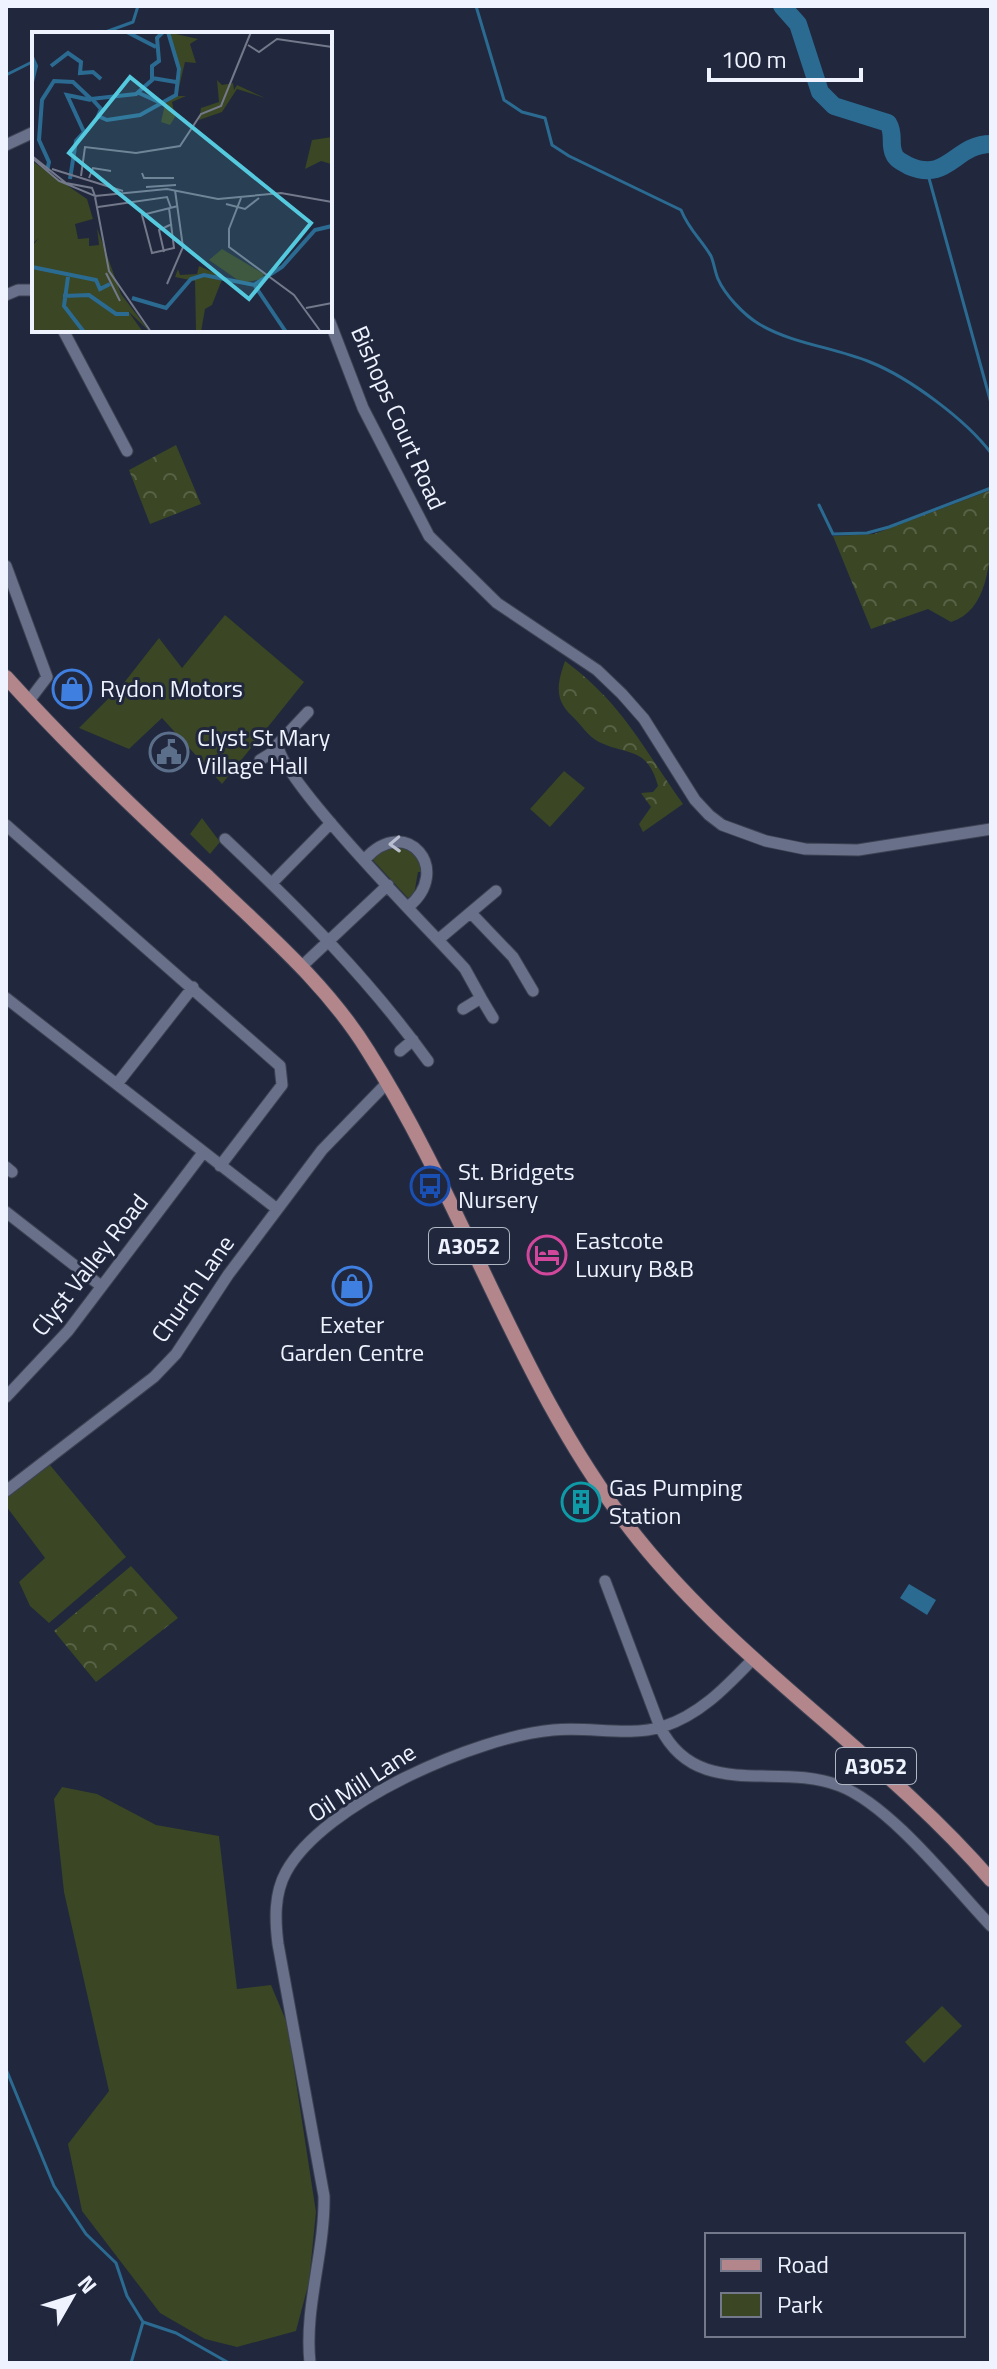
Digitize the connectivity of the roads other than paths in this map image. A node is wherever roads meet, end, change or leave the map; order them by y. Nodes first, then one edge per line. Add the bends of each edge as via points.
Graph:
1 (32, 133) edge
2 (6, 145) edge
3 (32, 290) edge
4 (6, 295) edge
5 (332, 327) edge
6 (64, 332) edge
7 (127, 451) dead end
8 (6, 566) edge
9 (6, 677) edge
10 (28, 702) junction
11 (308, 712) dead end
12 (278, 749) junction
13 (260, 760) dead end
14 (331, 823) junction
15 (6, 825) edge
16 (991, 829) edge
17 (225, 839) dead end
18 (365, 859) junction
19 (272, 883) junction
20 (388, 885) junction
21 (496, 891) dead end
22 (408, 907) junction
23 (471, 913) junction
24 (439, 939) junction
25 (328, 944) junction
26 (302, 966) junction
27 (193, 987) junction
28 (533, 991) dead end
29 (6, 998) edge
30 (481, 998) junction
31 (463, 1009) dead end
32 (493, 1018) dead end
33 (413, 1040) junction
34 (400, 1051) dead end
35 (428, 1061) dead end
36 (387, 1083) junction
37 (117, 1084) junction
38 (202, 1154) junction
39 (220, 1166) junction
40 (277, 1209) junction
41 (6, 1212) edge
42 (101, 1286) junction
43 (6, 1397) edge
44 (6, 1491) edge
45 (605, 1581) dead end
46 (753, 1659) junction
47 (660, 1727) junction
48 (991, 1880) edge
49 (991, 1926) edge
50 (310, 2363) edge

1 - 2 street
3 - 4 street
5 - 16 street, Bishops Court Road via 363,408 419,523 457,568 497,603 597,670 622,694 695,800 722,825 805,849 844,850
6 - 7 street via 121,429
8 - 10 street via 47,677
9 - 10 main road, A3052
10 - 26 main road, A3052
11 - 12 street
12 - 13 street
12 - 14 street via 310,802
14 - 18 street
14 - 19 street
15 - 27 street
17 - 19 street
18 - 20 street
22 -> 18 street via 427,877 418,850 390,841
19 - 25 street
20 - 22 street
20 - 25 street
21 - 23 street
22 - 24 street
23 - 24 street
23 - 28 street via 513,957
24 - 30 street
25 - 26 street
25 - 33 street via 382,998
26 - 36 main road, A3052 via 344,1016
27 - 37 street
27 - 39 street via 280,1066 284,1076
29 - 37 street
30 - 31 street
30 - 32 street
33 - 34 street
33 - 35 street
36 - 40 street, Church Lane via 322,1150
36 - 46 main road, A3052 via 568,1442 647,1550
37 - 38 street
38 - 39 street
38 - 42 street, Clyst Valley Road
39 - 40 street
40 - 44 street, Church Lane via 176,1354 154,1377
41 - 42 street
42 - 43 street, Clyst Valley Road via 41,1364
45 - 47 street
46 - 47 street, Oil Mill Lane via 701,1707
46 - 48 main road, A3052 via 898,1786
47 - 49 street via 674,1751 710,1772 825,1781 857,1795 880,1810
47 - 50 street, Oil Mill Lane via 554,1730 462,1750 355,1808 315,1839 285,1873 277,1905 278,1944 324,2196 323,2238 308,2321

